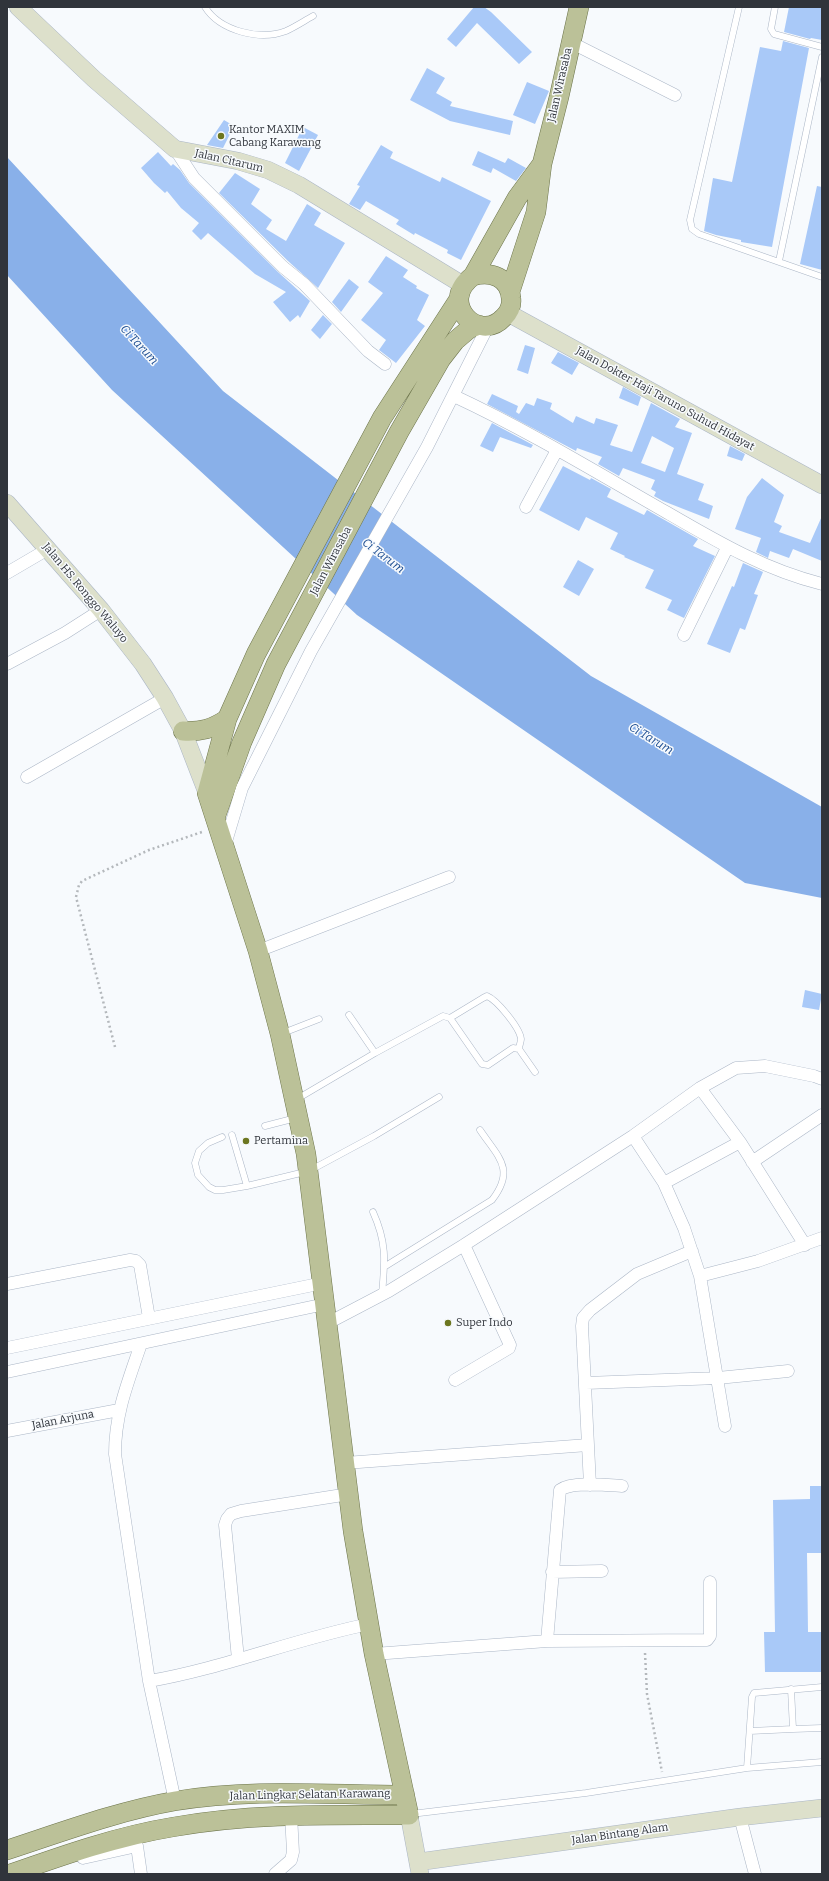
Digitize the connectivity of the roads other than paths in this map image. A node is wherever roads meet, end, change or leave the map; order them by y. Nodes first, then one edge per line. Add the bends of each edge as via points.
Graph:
1 (18, 7) edge
2 (205, 7) edge
3 (579, 7) edge
4 (739, 7) edge
5 (775, 7) edge
6 (313, 16) dead end
7 (570, 42) junction
8 (822, 47) edge
9 (822, 57) edge
10 (675, 95) dead end
11 (175, 149) junction
12 (542, 164) junction
13 (779, 261) junction
14 (822, 276) edge
15 (465, 287) junction
16 (510, 292) junction
17 (508, 313) junction
18 (483, 326) junction
19 (386, 364) dead end
20 (454, 396) junction
21 (557, 450) junction
22 (822, 485) edge
23 (7, 503) edge
24 (526, 507) dead end
25 (727, 548) junction
26 (48, 549) junction
27 (7, 573) edge
28 (822, 584) edge
29 (102, 610) junction
30 (684, 635) dead end
31 (7, 664) edge
32 (165, 698) junction
33 (227, 719) junction
34 (183, 731) junction
35 (26, 777) dead end
36 (207, 793) junction
37 (217, 822) junction
38 (225, 847) junction
39 (449, 877) dead end
40 (258, 951) junction
41 (349, 1015) dead end
42 (450, 1018) junction
43 (319, 1019) dead end
44 (280, 1034) junction
45 (519, 1049) junction
46 (375, 1052) junction
47 (535, 1072) dead end
48 (822, 1079) edge
49 (700, 1088) junction
50 (439, 1096) dead end
51 (295, 1110) junction
52 (822, 1115) edge
53 (265, 1126) dead end
54 (480, 1130) dead end
55 (232, 1135) dead end
56 (633, 1136) junction
57 (222, 1138) dead end
58 (740, 1142) junction
59 (752, 1162) junction
60 (309, 1170) junction
61 (664, 1183) junction
62 (247, 1186) junction
63 (373, 1212) dead end
64 (822, 1238) edge
65 (464, 1244) junction
66 (805, 1244) junction
67 (692, 1251) junction
68 (384, 1267) junction
69 (700, 1276) junction
70 (323, 1283) junction
71 (7, 1284) edge
72 (268, 1294) junction
73 (382, 1294) junction
74 (326, 1304) junction
75 (272, 1315) junction
76 (149, 1318) junction
77 (328, 1323) junction
78 (141, 1344) junction
79 (7, 1348) edge
80 (788, 1371) dead end
81 (7, 1372) edge
82 (718, 1378) junction
83 (454, 1380) dead end
84 (586, 1383) junction
85 (119, 1410) junction
86 (725, 1426) dead end
87 (7, 1430) edge
88 (588, 1445) junction
89 (345, 1463) junction
90 (590, 1485) junction
91 (622, 1486) dead end
92 (349, 1494) junction
93 (602, 1571) dead end
94 (552, 1572) junction
95 (710, 1582) dead end
96 (369, 1624) junction
97 (547, 1641) junction
98 (374, 1654) junction
99 (238, 1659) junction
100 (149, 1681) junction
101 (822, 1687) edge
102 (791, 1689) junction
103 (822, 1728) edge
104 (793, 1729) junction
105 (750, 1731) junction
106 (822, 1762) edge
107 (747, 1768) junction
108 (404, 1795) junction
109 (175, 1801) junction
110 (822, 1808) edge
111 (132, 1810) junction
112 (291, 1815) junction
113 (409, 1815) junction
114 (740, 1817) junction
115 (133, 1840) junction
116 (7, 1850) edge
117 (419, 1868) edge
118 (10, 1874) edge
119 (33, 1874) edge
120 (141, 1874) edge
121 (275, 1874) edge
122 (755, 1874) edge

1 - 11 street via 94,79
2 - 6 lane via 210,14 232,28 253,35 285,31
3 - 7 main road, Jalan Wirasaba
4 - 13 lane via 690,220 692,229 699,234
5 - 8 lane via 771,29 774,34
7 - 10 street
7 - 12 main road, Jalan Wirasaba
9 - 13 lane
11 - 15 street, Jalan Citarum via 238,161 268,170 299,185
11 - 19 street via 203,188 283,267 304,284 368,351
12 - 15 main road, Jalan Wirasaba via 517,198
12 - 16 main road, Jalan Wirasaba via 536,212
13 - 14 lane
15 - 16 main road via 482,274 491,274 499,277
15 - 18 main road via 461,311 471,322
15 - 33 main road, Jalan Wirasaba via 382,418 256,654
16 - 17 main road via 512,303
17 - 18 main road via 496,324
17 - 22 street, Jalan Dokter Haji Taruno Suhud Hidayat
18 - 20 street
18 - 37 main road, Jalan Wirasaba via 469,330 454,341 399,432 276,664 242,742
20 - 21 street via 509,422
20 - 38 street via 311,651 242,788
21 - 24 street
21 - 25 street
23 - 26 street, Jalan HS. Ronggo Waluyo
25 - 28 street via 797,578
25 - 30 street
26 - 27 street
26 - 29 street, Jalan HS. Ronggo Waluyo
29 - 31 street
29 - 32 street, Jalan HS. Ronggo Waluyo
32 - 34 street, Jalan HS. Ronggo Waluyo
32 - 35 street
33 - 34 main road via 214,728 199,732
33 - 36 main road, Jalan Wirasaba
34 - 36 street, Jalan HS. Ronggo Waluyo
36 - 37 main road, Jalan HS. Ronggo Waluyo
37 - 38 main road, Jalan HS. Ronggo Waluyo
38 - 40 main road, Jalan HS. Ronggo Waluyo
39 - 40 street
40 - 44 main road, Jalan HS. Ronggo Waluyo
41 - 46 lane
42 - 45 lane via 482,1064 488,1065 513,1048
42 - 45 lane via 487,996 494,999 518,1031 521,1039
42 - 46 lane via 443,1016
43 - 44 lane
44 - 51 main road, Jalan HS. Ronggo Waluyo
45 - 47 lane
46 - 51 lane
48 - 49 street via 765,1066 736,1068
49 - 56 street
49 - 58 street
50 - 60 lane via 374,1136
51 - 53 lane
51 - 60 main road, Jalan HS. Ronggo Waluyo
52 - 59 street
54 - 68 lane via 504,1164 501,1188 492,1200
55 - 62 lane
56 - 61 street
56 - 65 street
57 - 62 lane via 208,1143 199,1151 195,1163 198,1175 215,1190
58 - 59 street
58 - 61 street
59 - 66 street
60 - 62 lane
60 - 70 main road, Jalan HS. Ronggo Waluyo
61 - 67 street
63 - 68 lane via 384,1240
64 - 66 street
65 - 73 street
65 - 83 street via 510,1345 509,1348
66 - 69 street via 758,1261
67 - 69 street
67 - 84 street via 637,1274 583,1318
68 - 73 lane
69 - 82 street
70 - 72 street
70 - 74 main road, Jalan HS. Ronggo Waluyo
71 - 76 street via 130,1260 136,1261 140,1265
72 - 75 street
72 - 76 street
73 - 77 street
74 - 75 street
74 - 77 main road, Jalan HS. Ronggo Waluyo
75 - 78 street
76 - 79 street
77 - 89 main road, Jalan HS. Ronggo Waluyo
78 - 81 street
78 - 85 street
80 - 82 street
82 - 84 street
82 - 86 street
84 - 88 street
85 - 87 street, Jalan Arjuna
85 - 100 street via 115,1454
88 - 89 street
88 - 90 street
89 - 92 main road, Jalan HS. Ronggo Waluyo
90 - 91 street
90 - 94 street via 565,1486 560,1490
92 - 96 main road, Jalan HS. Ronggo Waluyo
92 - 99 street via 241,1511 231,1514 227,1519 227,1556
93 - 94 street
94 - 97 street
95 - 97 street via 710,1636 707,1640
96 - 98 main road, Jalan HS. Ronggo Waluyo
96 - 99 street via 309,1637
97 - 98 street
98 - 108 main road, Jalan HS. Ronggo Waluyo
99 - 100 street
100 - 109 street
101 - 102 lane
102 - 104 lane
102 - 105 lane via 754,1692
103 - 104 lane
104 - 105 lane
105 - 107 lane
106 - 107 lane
107 - 113 lane via 664,1782
108 - 109 main road, Jalan Lingkar Selatan Karawang via 233,1795
108 - 113 main road, Jalan HS. Ronggo Waluyo
109 - 111 main road, Jalan Lingkar Selatan Karawang
110 - 114 street, Jalan Bintang Alam
111 - 115 street
111 - 116 main road, Jalan Lingkar Selatan Karawang
112 - 113 main road, Jalan Lingkar Selatan Karawang
112 - 115 main road, Jalan Lingkar Selatan Karawang via 174,1827
112 - 121 street via 292,1860
113 - 117 street
114 - 117 street, Jalan Bintang Alam
114 - 122 street
115 - 118 main road, Jalan Lingkar Selatan Karawang via 72,1853
115 - 119 street
115 - 120 street

